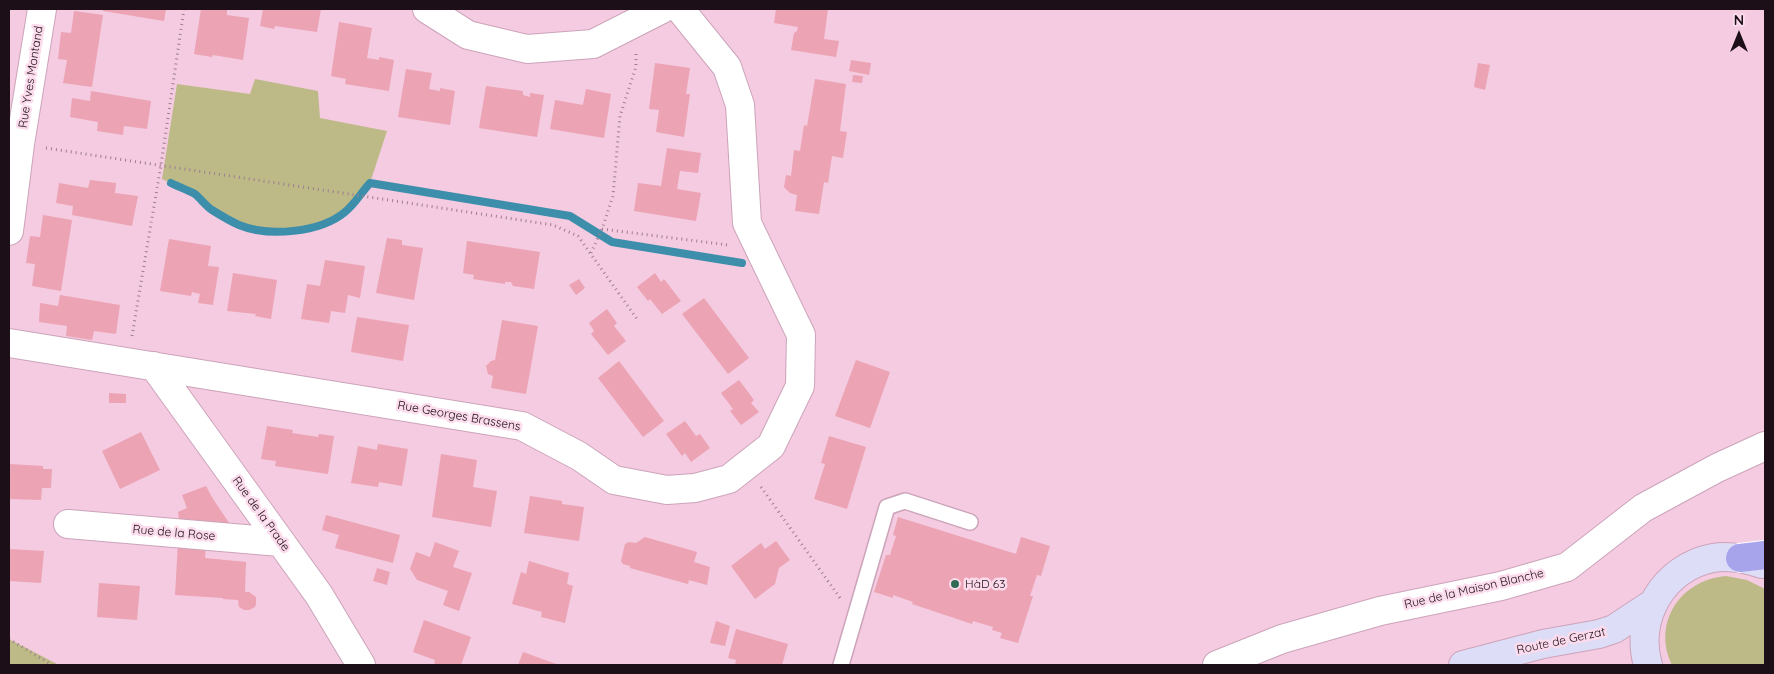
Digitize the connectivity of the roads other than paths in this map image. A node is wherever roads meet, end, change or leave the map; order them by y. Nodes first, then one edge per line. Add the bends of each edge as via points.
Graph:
1 (42, 9) edge
2 (427, 9) edge
3 (662, 9) edge
4 (680, 9) edge
5 (15, 143) edge
6 (9, 231) edge
7 (9, 343) edge
8 (154, 366) junction
9 (1765, 446) edge
10 (970, 522) dead end
11 (68, 524) dead end
12 (280, 542) junction
13 (1752, 556) edge
14 (1765, 566) edge
15 (1652, 604) junction
16 (361, 665) edge
17 (841, 665) edge
18 (1217, 665) edge
19 (1463, 665) edge
20 (1648, 665) edge

1 - 5 street, Rue Yves Montand
2 - 3 street via 468,35 527,49 593,44
4 - 8 street, Rue Georges Brassens via 727,67 740,105 747,223 801,335 800,386 771,446 729,479 694,488 667,490 614,480 579,456 522,426
5 - 6 street
7 - 8 street, Rue Georges Brassens
8 - 12 street, Rue de la Prade
9 - 18 street, Rue de la Maison Blanche via 1643,508 1567,567 1501,586 1380,611 1282,639
10 - 17 lane via 906,501 887,507
11 - 12 street, Rue de la Rose
12 - 16 street, Rue de la Prade via 319,596
13 - 14 main road
13 - 15 main road via 1713,558 1688,567 1667,582
15 - 19 main road, Route de Gerzat via 1614,629 1599,634
15 - 20 main road via 1644,644

